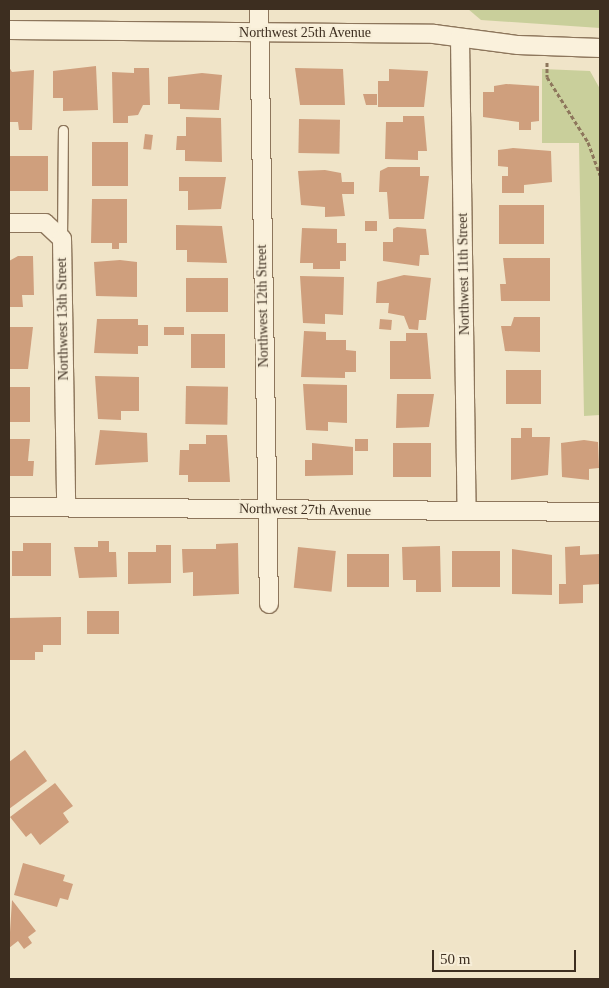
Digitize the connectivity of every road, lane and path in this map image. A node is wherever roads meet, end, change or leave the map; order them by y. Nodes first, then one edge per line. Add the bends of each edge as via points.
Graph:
1 (259, 9) edge
2 (9, 30) edge
3 (259, 33) junction
4 (460, 38) junction
5 (547, 46) junction
6 (600, 48) edge
7 (63, 130) dead end
8 (600, 175) edge
9 (9, 223) edge
10 (62, 239) junction
11 (9, 506) edge
12 (66, 507) junction
13 (266, 509) junction
14 (467, 510) junction
15 (600, 512) edge
16 (268, 604) dead end

1 - 3 street, Northwest 12th Street
2 - 3 street, Northwest 25th Avenue
3 - 4 street, Northwest 25th Avenue via 434,34
3 - 13 street, Northwest 12th Street
4 - 5 street, Northwest 25th Avenue
4 - 14 street, Northwest 11th Street
5 - 6 street, Northwest 25th Avenue
5 - 8 path via 547,78 588,142
7 - 10 lane, Northwest 13th Street
9 - 10 street via 45,224
10 - 12 street, Northwest 13th Street
11 - 12 street, Northwest 27th Avenue
12 - 13 street, Northwest 27th Avenue
13 - 14 street, Northwest 27th Avenue
13 - 16 street, Northwest 12th Street
14 - 15 street, Northwest 27th Avenue

